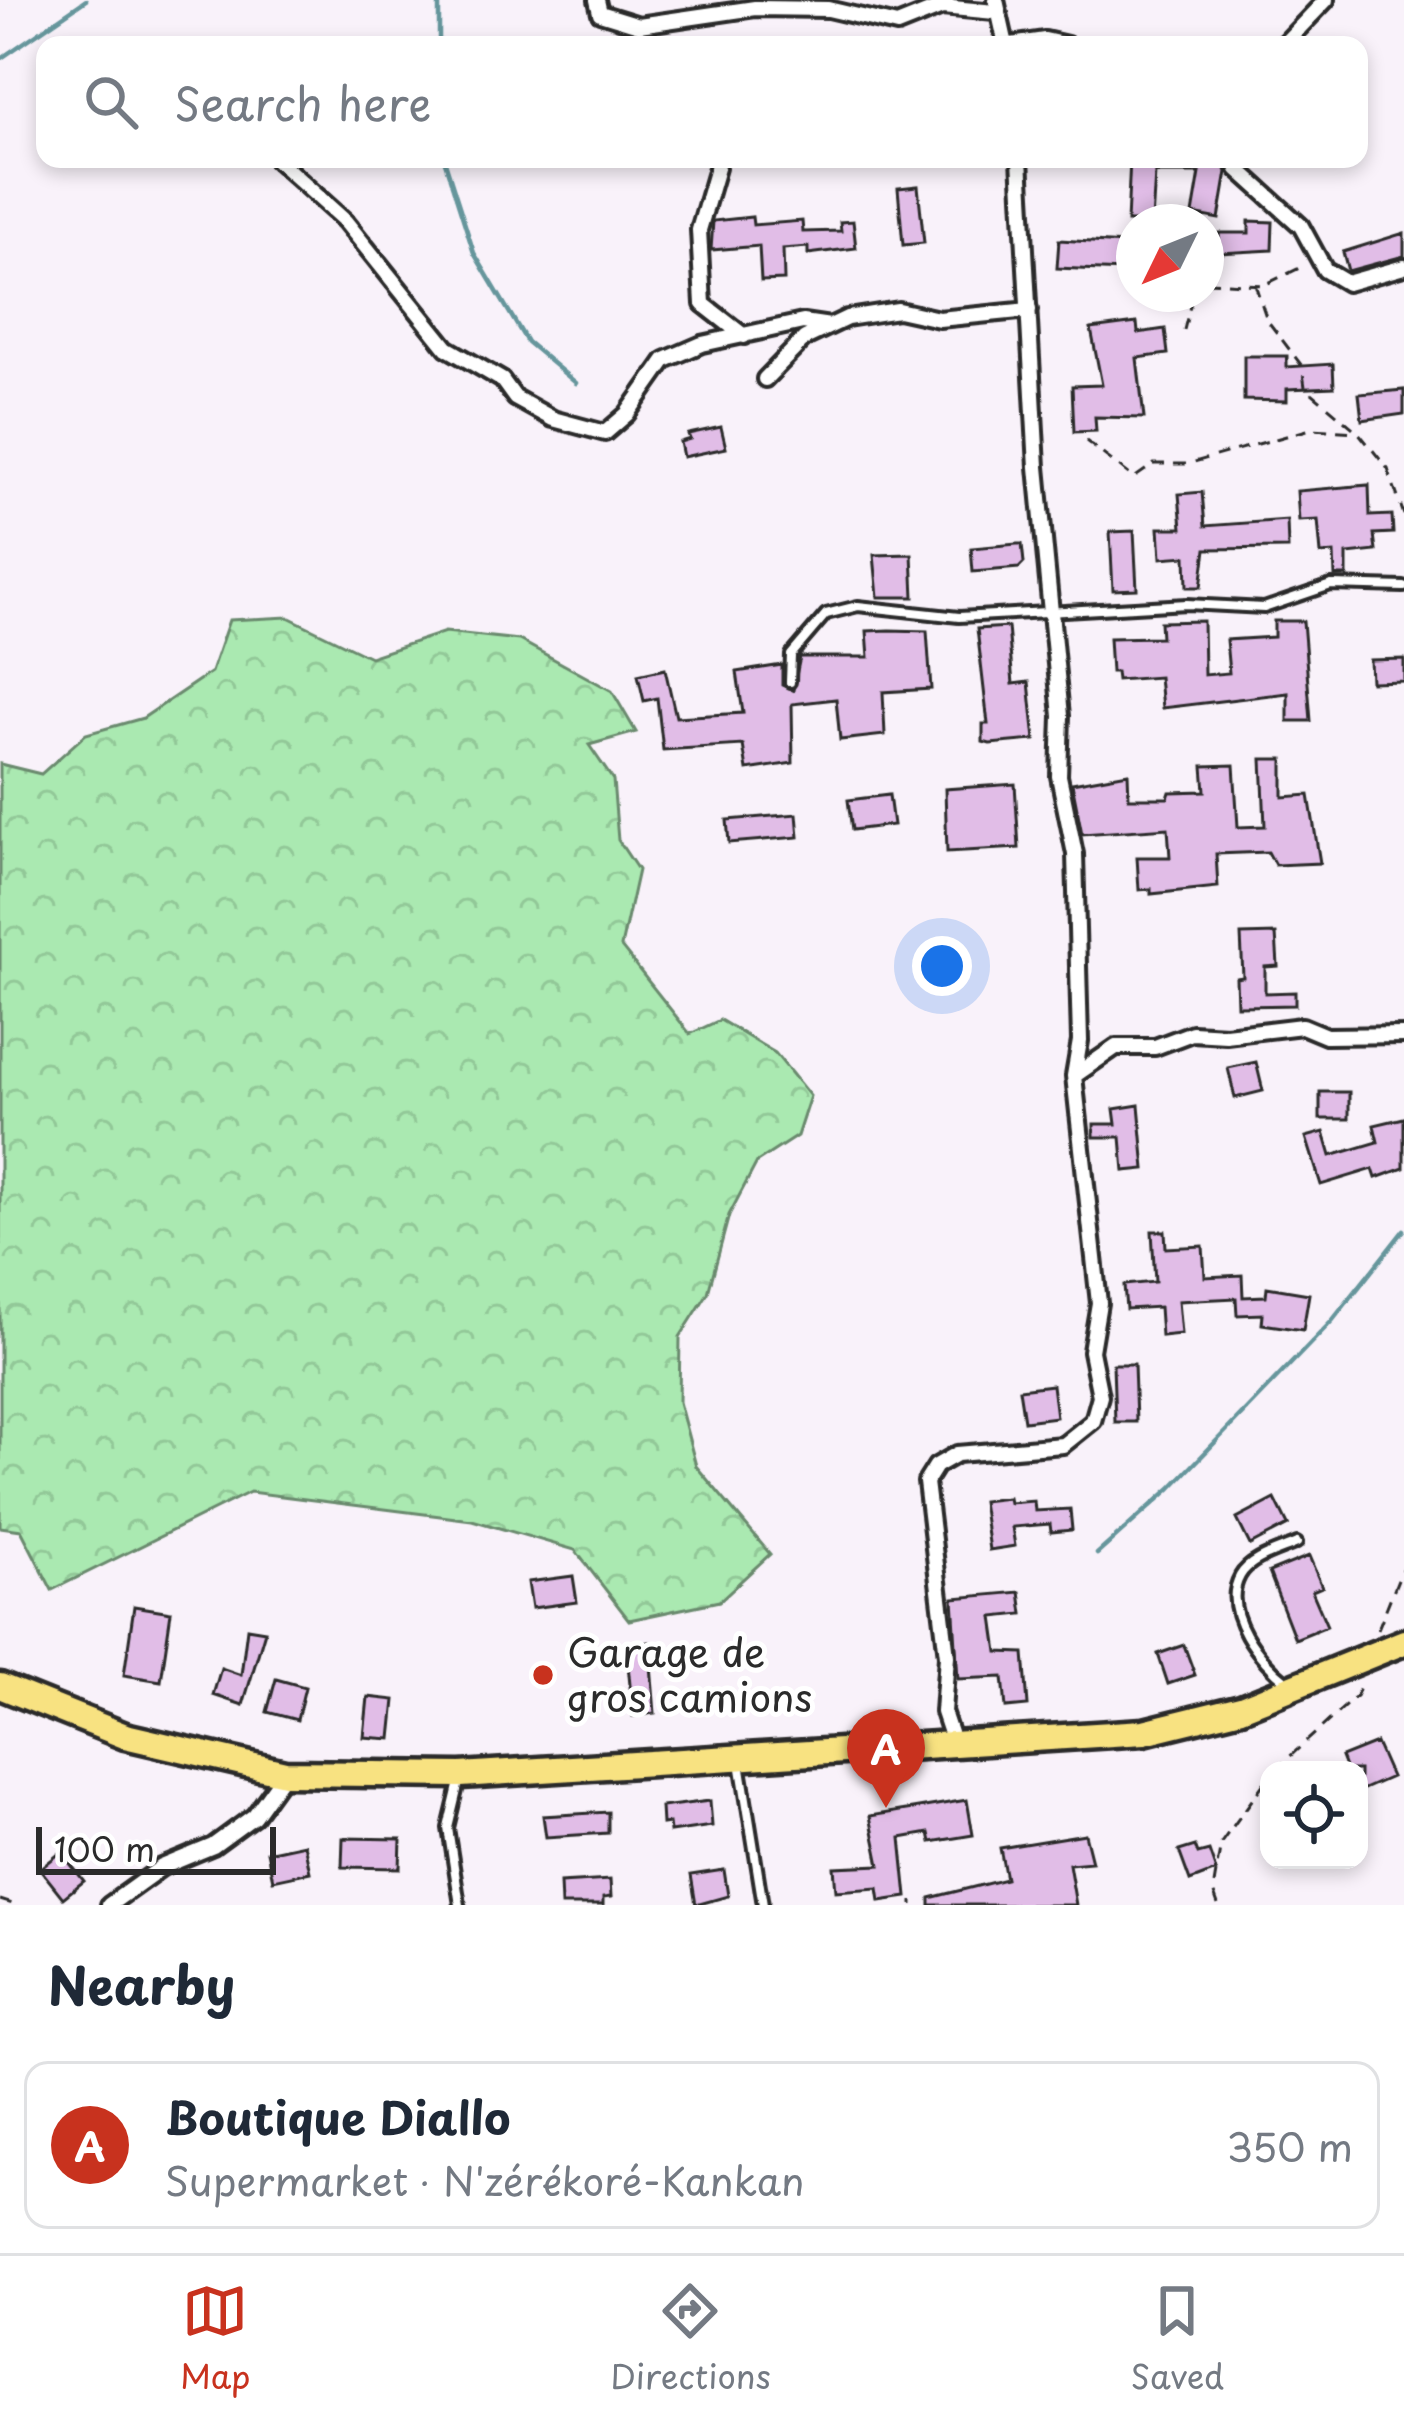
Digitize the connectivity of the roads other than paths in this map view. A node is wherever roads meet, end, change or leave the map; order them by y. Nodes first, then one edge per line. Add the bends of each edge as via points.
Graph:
1 (597, 0) edge
2 (1325, 0) edge
3 (996, 6) edge
4 (1006, 36) edge
5 (1291, 36) edge
6 (285, 168) edge
7 (717, 168) dead end
8 (1021, 168) edge
9 (1242, 168) edge
10 (1404, 267) edge
11 (1029, 310) junction
12 (830, 326) junction
13 (744, 336) junction
14 (765, 379) dead end
15 (1404, 587) edge
16 (1050, 613) junction
17 (790, 682) dead end
18 (1404, 1035) edge
19 (1074, 1076) junction
20 (1297, 1543) dead end
21 (1404, 1642) edge
22 (0, 1686) edge
23 (1293, 1686) junction
24 (955, 1748) junction
25 (740, 1760) junction
26 (285, 1773) junction
27 (461, 1775) junction
28 (109, 1905) edge
29 (460, 1905) edge
30 (764, 1905) edge

1 - 3 street via 599,13 639,25 754,8 828,10 897,25 942,7
2 - 5 street
3 - 4 street
6 - 13 street via 345,221 447,348 553,419 605,433 665,360
7 - 13 street via 699,230 703,304
8 - 11 street
9 - 10 street via 1301,226 1325,270 1347,284
11 - 12 street via 939,320 898,310
11 - 16 street
12 - 13 street via 803,322
12 - 14 street via 805,338
15 - 16 lane via 1331,585 1264,608
16 - 17 lane via 902,615 858,606 826,614 791,655
16 - 19 street via 1059,776 1075,854
18 - 19 street via 1326,1036 1302,1026 1192,1033 1155,1047 1116,1047
19 - 24 street via 1099,1303 1091,1351 1100,1396 1093,1421 1063,1445 957,1454 926,1482 947,1656 943,1712
20 - 23 lane via 1253,1563 1235,1594 1246,1634
21 - 23 highway
22 - 26 highway via 125,1736
23 - 24 highway via 1144,1732
24 - 25 highway
25 - 27 highway
25 - 30 lane
26 - 27 highway
26 - 28 street via 254,1816
27 - 29 lane via 448,1828

